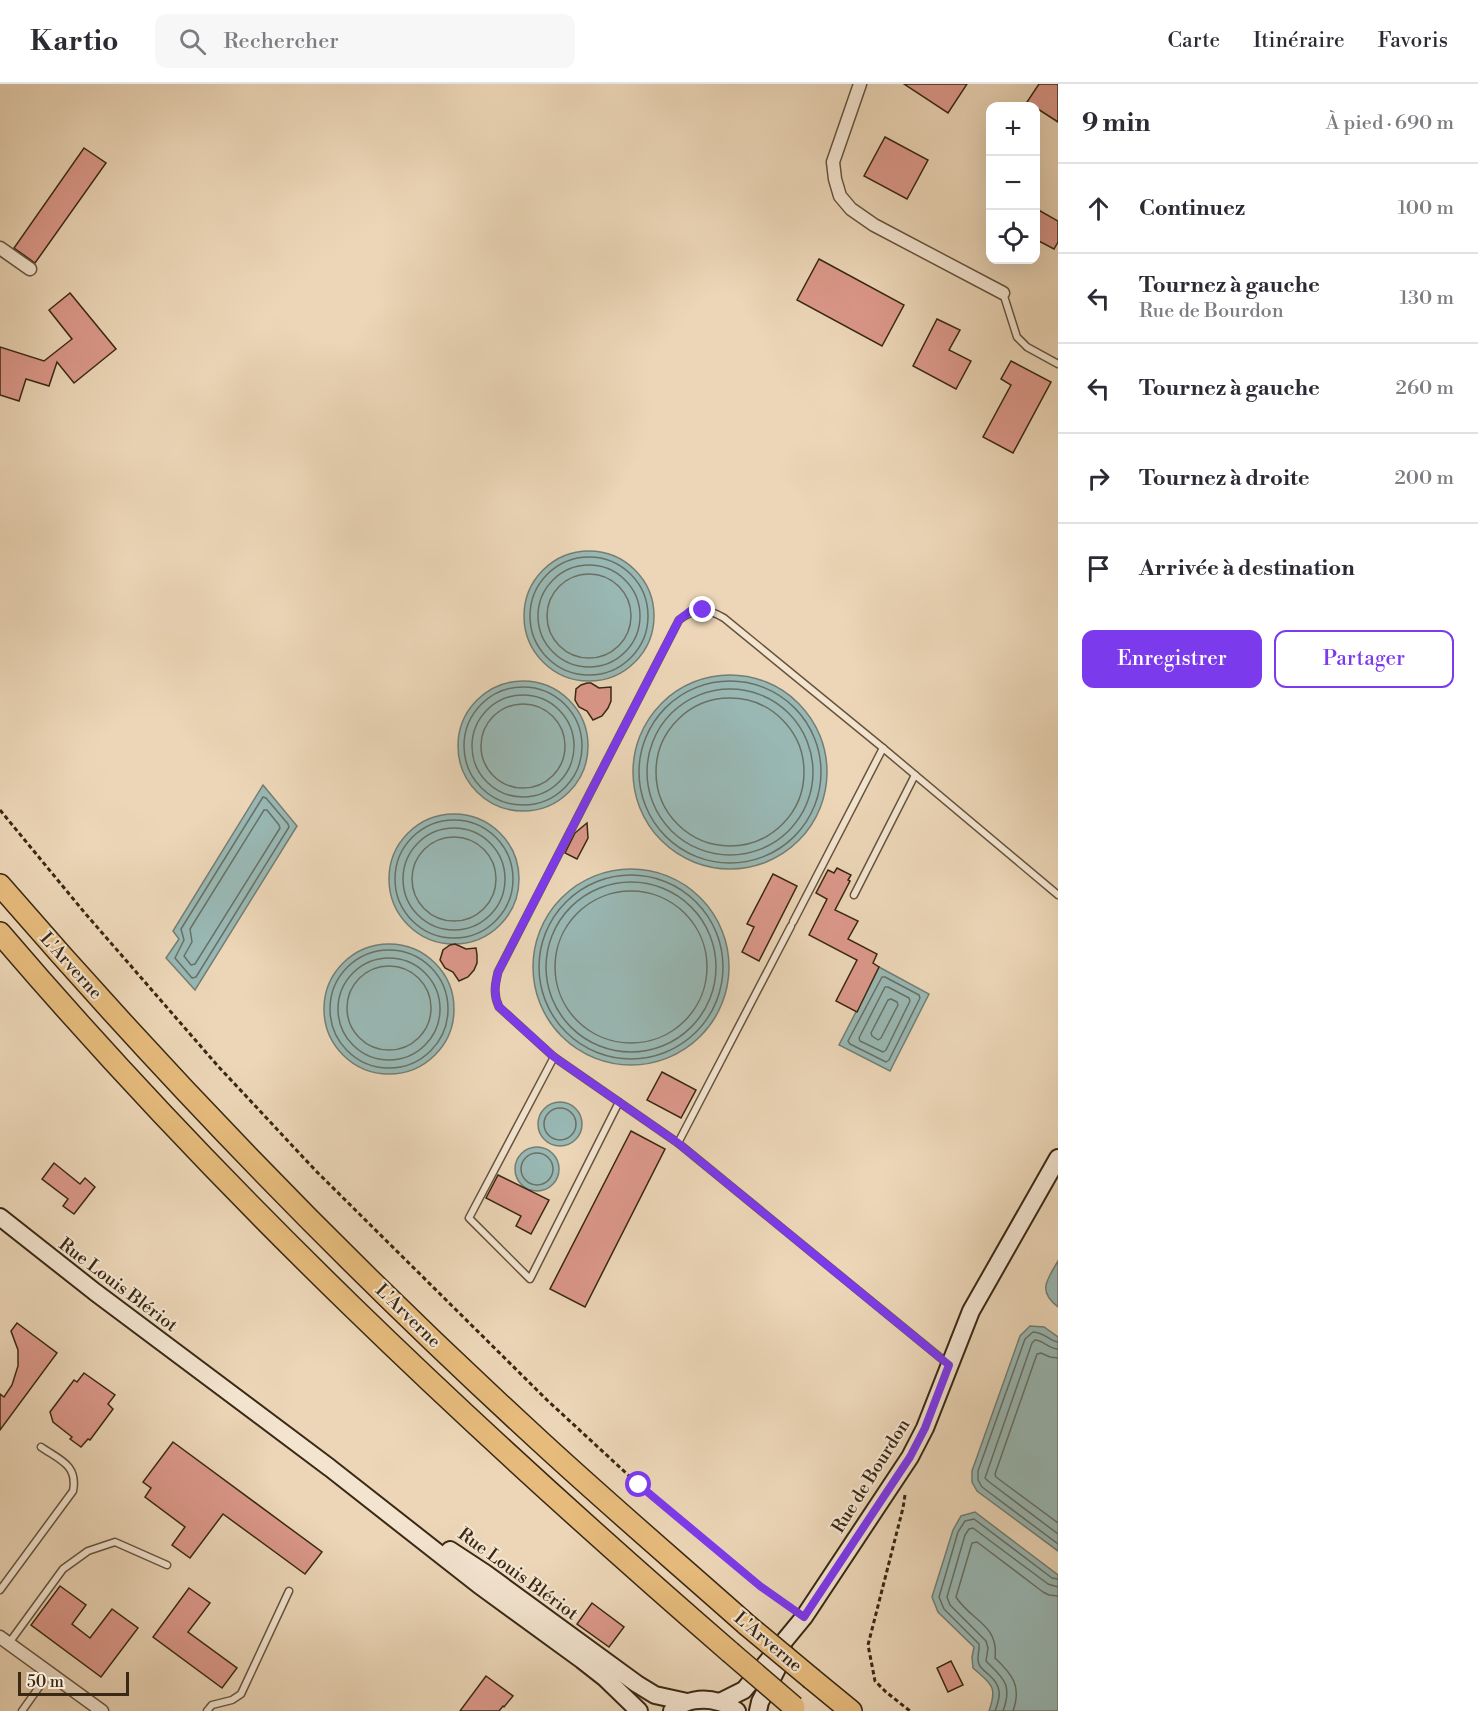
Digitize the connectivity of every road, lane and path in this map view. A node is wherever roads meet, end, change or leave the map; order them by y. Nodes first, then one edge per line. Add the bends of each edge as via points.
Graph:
1 (860, 84) edge
2 (0, 248) edge
3 (30, 269) dead end
4 (1003, 293) joint
5 (1058, 364) edge
6 (883, 748) junction
7 (915, 775) junction
8 (0, 810) edge
9 (0, 885) edge
10 (854, 895) dead end
11 (1058, 895) edge
12 (0, 933) edge
13 (554, 1057) junction
14 (618, 1102) junction
15 (678, 1143) junction
16 (1058, 1158) edge
17 (0, 1217) edge
18 (949, 1365) junction
19 (41, 1447) dead end
20 (330, 1468) junction
21 (906, 1488) dead end
22 (167, 1565) dead end
23 (0, 1590) edge
24 (290, 1591) dead end
25 (804, 1617) junction
26 (4, 1640) edge
27 (50, 1673) junction
28 (687, 1702) junction
29 (720, 1702) junction
30 (797, 1709) edge
31 (22, 1711) edge
32 (102, 1711) edge
33 (207, 1711) edge
34 (639, 1711) edge
35 (672, 1711) edge
36 (737, 1711) edge
37 (758, 1711) edge
38 (851, 1711) edge
39 (910, 1711) edge

1 - 4 street via 833,162 840,196 874,225
2 - 3 street
4 - 5 lane via 1017,337
6 - 7 lane
6 - 13 lane via 724,618 703,610 690,611 679,620 498,972 495,997 499,1007
6 - 15 lane
7 - 10 lane
7 - 11 lane
8 - 25 path via 217,1065 316,1171 547,1400 631,1477 760,1586
9 - 38 highway, L'Arverne, bridge via 184,1089 406,1315 530,1432 747,1625
12 - 30 highway, L'Arverne, bridge via 201,1154 368,1322 605,1544
13 - 14 lane
13 - 14 lane via 469,1218 530,1279
14 - 15 lane
15 - 18 lane
16 - 18 main road, Rue de Bourdon via 971,1311
17 - 20 main road, Rue Louis Blériot
18 - 25 main road, Rue de Bourdon via 910,1457
19 - 23 lane via 70,1467 75,1480 73,1491
20 - 28 main road, Rue Louis Blériot via 485,1573 637,1684 656,1695
20 - 34 main road, Rue Louis Blériot via 605,1678
21 - 39 path via 868,1645 875,1680
22 - 26 lane via 114,1542 88,1551 63,1569
24 - 33 lane via 241,1694 212,1705
25 - 29 main road, Rue de Bourdon via 744,1690
25 - 37 main road, Rue de Bourdon
26 - 27 street
27 - 31 lane
27 - 32 street
28 - 29 main road, Rue Louis Blériot
28 - 35 main road
29 - 36 main road

